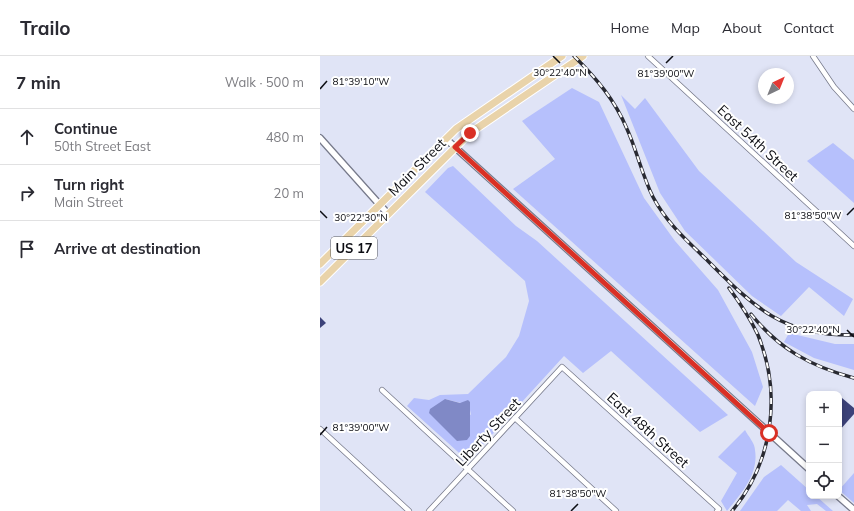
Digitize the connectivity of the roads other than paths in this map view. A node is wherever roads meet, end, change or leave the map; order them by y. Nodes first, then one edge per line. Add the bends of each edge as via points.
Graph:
1 (584, 56) edge
2 (648, 56) edge
3 (813, 56) edge
4 (558, 57) edge
5 (854, 109) edge
6 (320, 138) edge
7 (446, 139) junction
8 (455, 147) junction
9 (379, 205) junction
10 (388, 214) junction
11 (854, 246) edge
12 (320, 264) edge
13 (320, 282) edge
14 (562, 367) joint
15 (382, 390) dead end
16 (515, 418) junction
17 (320, 429) edge
18 (806, 466) edge
19 (468, 470) junction
20 (841, 499) edge
21 (718, 510) edge
22 (854, 510) edge
23 (409, 511) edge
24 (429, 511) edge
25 (513, 511) edge
26 (616, 511) edge

1 - 8 main road, Main Street / US 17 via 484,123
2 - 11 street, East 54th Street
3 - 5 street via 834,87
4 - 7 main road, Main Street / US 17 via 472,116
6 - 9 street
7 - 8 street
7 - 9 main road, Main Street / US 17
8 - 10 main road, Main Street / US 17
8 - 18 street
9 - 10 street
9 - 12 main road, Main Street / US 17
10 - 13 main road, Main Street / US 17
14 - 16 street, Liberty Street
14 - 21 street, East 48th Street
15 - 19 street
16 - 19 street, Liberty Street
16 - 26 street
17 - 23 street
19 - 24 street, Liberty Street
19 - 25 street
20 - 22 street

